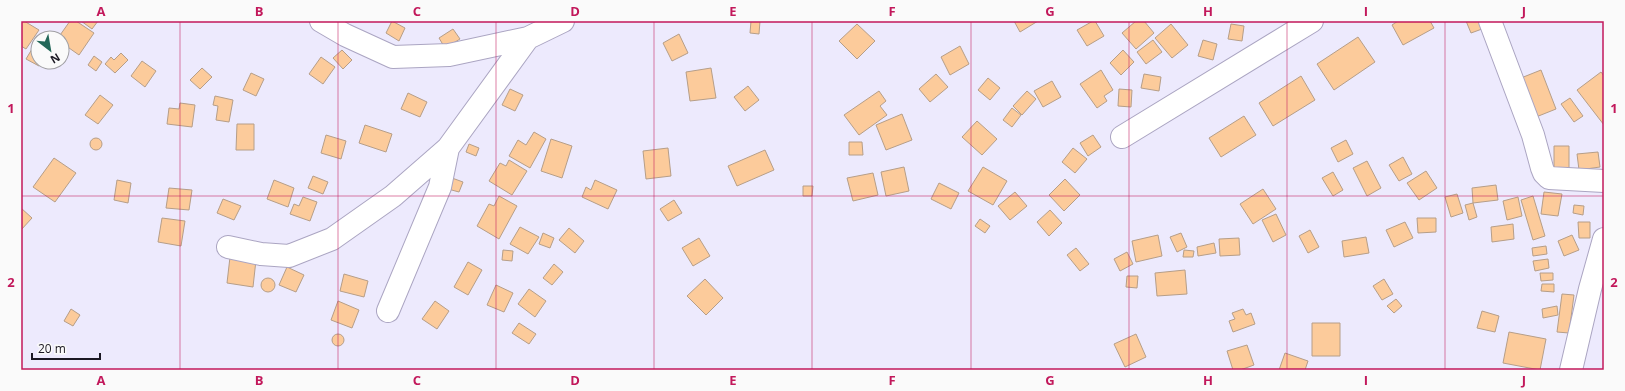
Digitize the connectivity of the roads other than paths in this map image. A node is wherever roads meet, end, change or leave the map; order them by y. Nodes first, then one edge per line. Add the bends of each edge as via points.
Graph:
1 (321, 21) edge
2 (563, 21) edge
3 (1312, 21) edge
4 (1490, 21) edge
5 (528, 38) junction
6 (1122, 137) dead end
7 (448, 148) junction
8 (1604, 181) edge
9 (1604, 239) edge
10 (228, 248) dead end
11 (388, 311) dead end
12 (1571, 370) edge

1 - 5 street via 393,57 449,54
2 - 5 street
3 - 6 street
4 - 8 street via 1533,135 1544,173 1549,178
5 - 7 street
7 - 10 street via 393,196 332,239 289,256
7 - 11 street via 440,187
9 - 12 street

